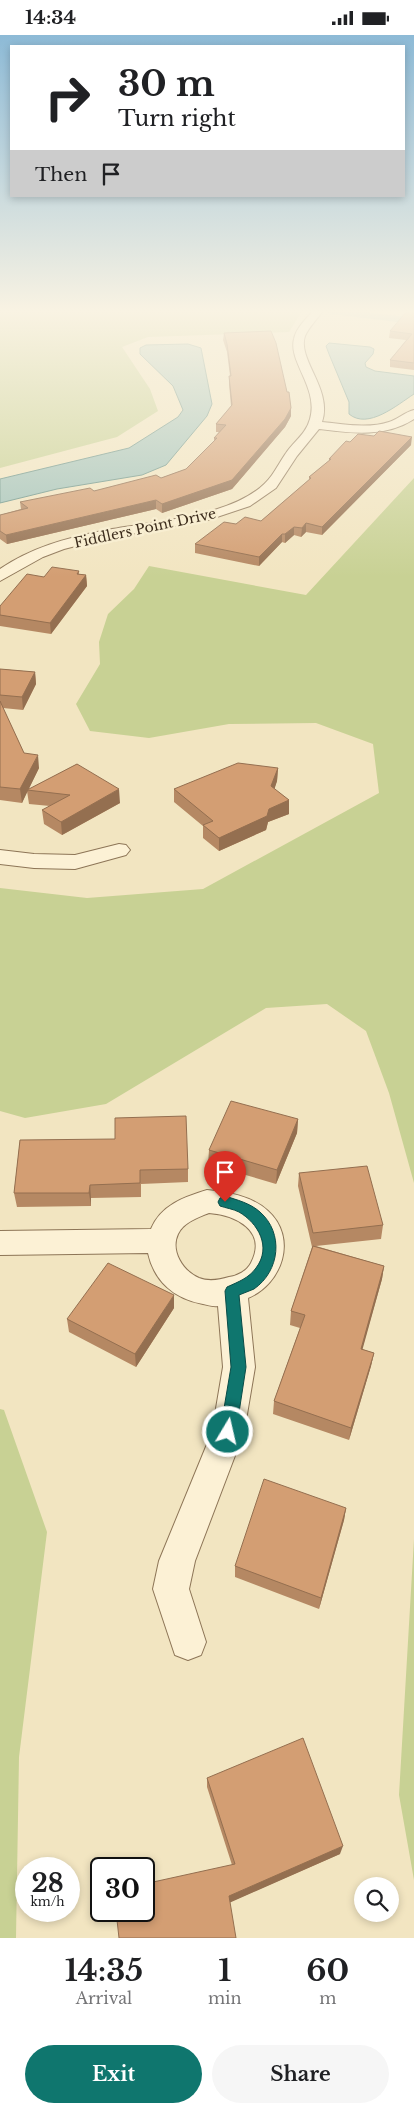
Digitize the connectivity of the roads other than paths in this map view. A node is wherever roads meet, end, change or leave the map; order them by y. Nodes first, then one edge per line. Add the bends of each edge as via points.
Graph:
1 (318, 400) edge
2 (414, 415) edge
3 (315, 425) junction
4 (0, 576) edge
5 (119, 850) dead end
6 (0, 857) edge
7 (160, 1241) junction
8 (0, 1243) edge
9 (232, 1291) junction
10 (188, 1642) dead end

1 - 3 street
2 - 3 street via 402,423 382,427
3 - 4 street, Fiddlers Point Drive via 292,453 278,478 246,502 205,516 64,545 26,559
5 - 6 street via 75,862
7 - 8 street
7 - 9 street via 161,1257 168,1271 180,1283 214,1294
7 - 9 street via 165,1227 176,1215 207,1201 241,1207 255,1216 266,1229 270,1244 268,1259 261,1273
9 - 10 street via 239,1367 228,1432 176,1561 171,1589

